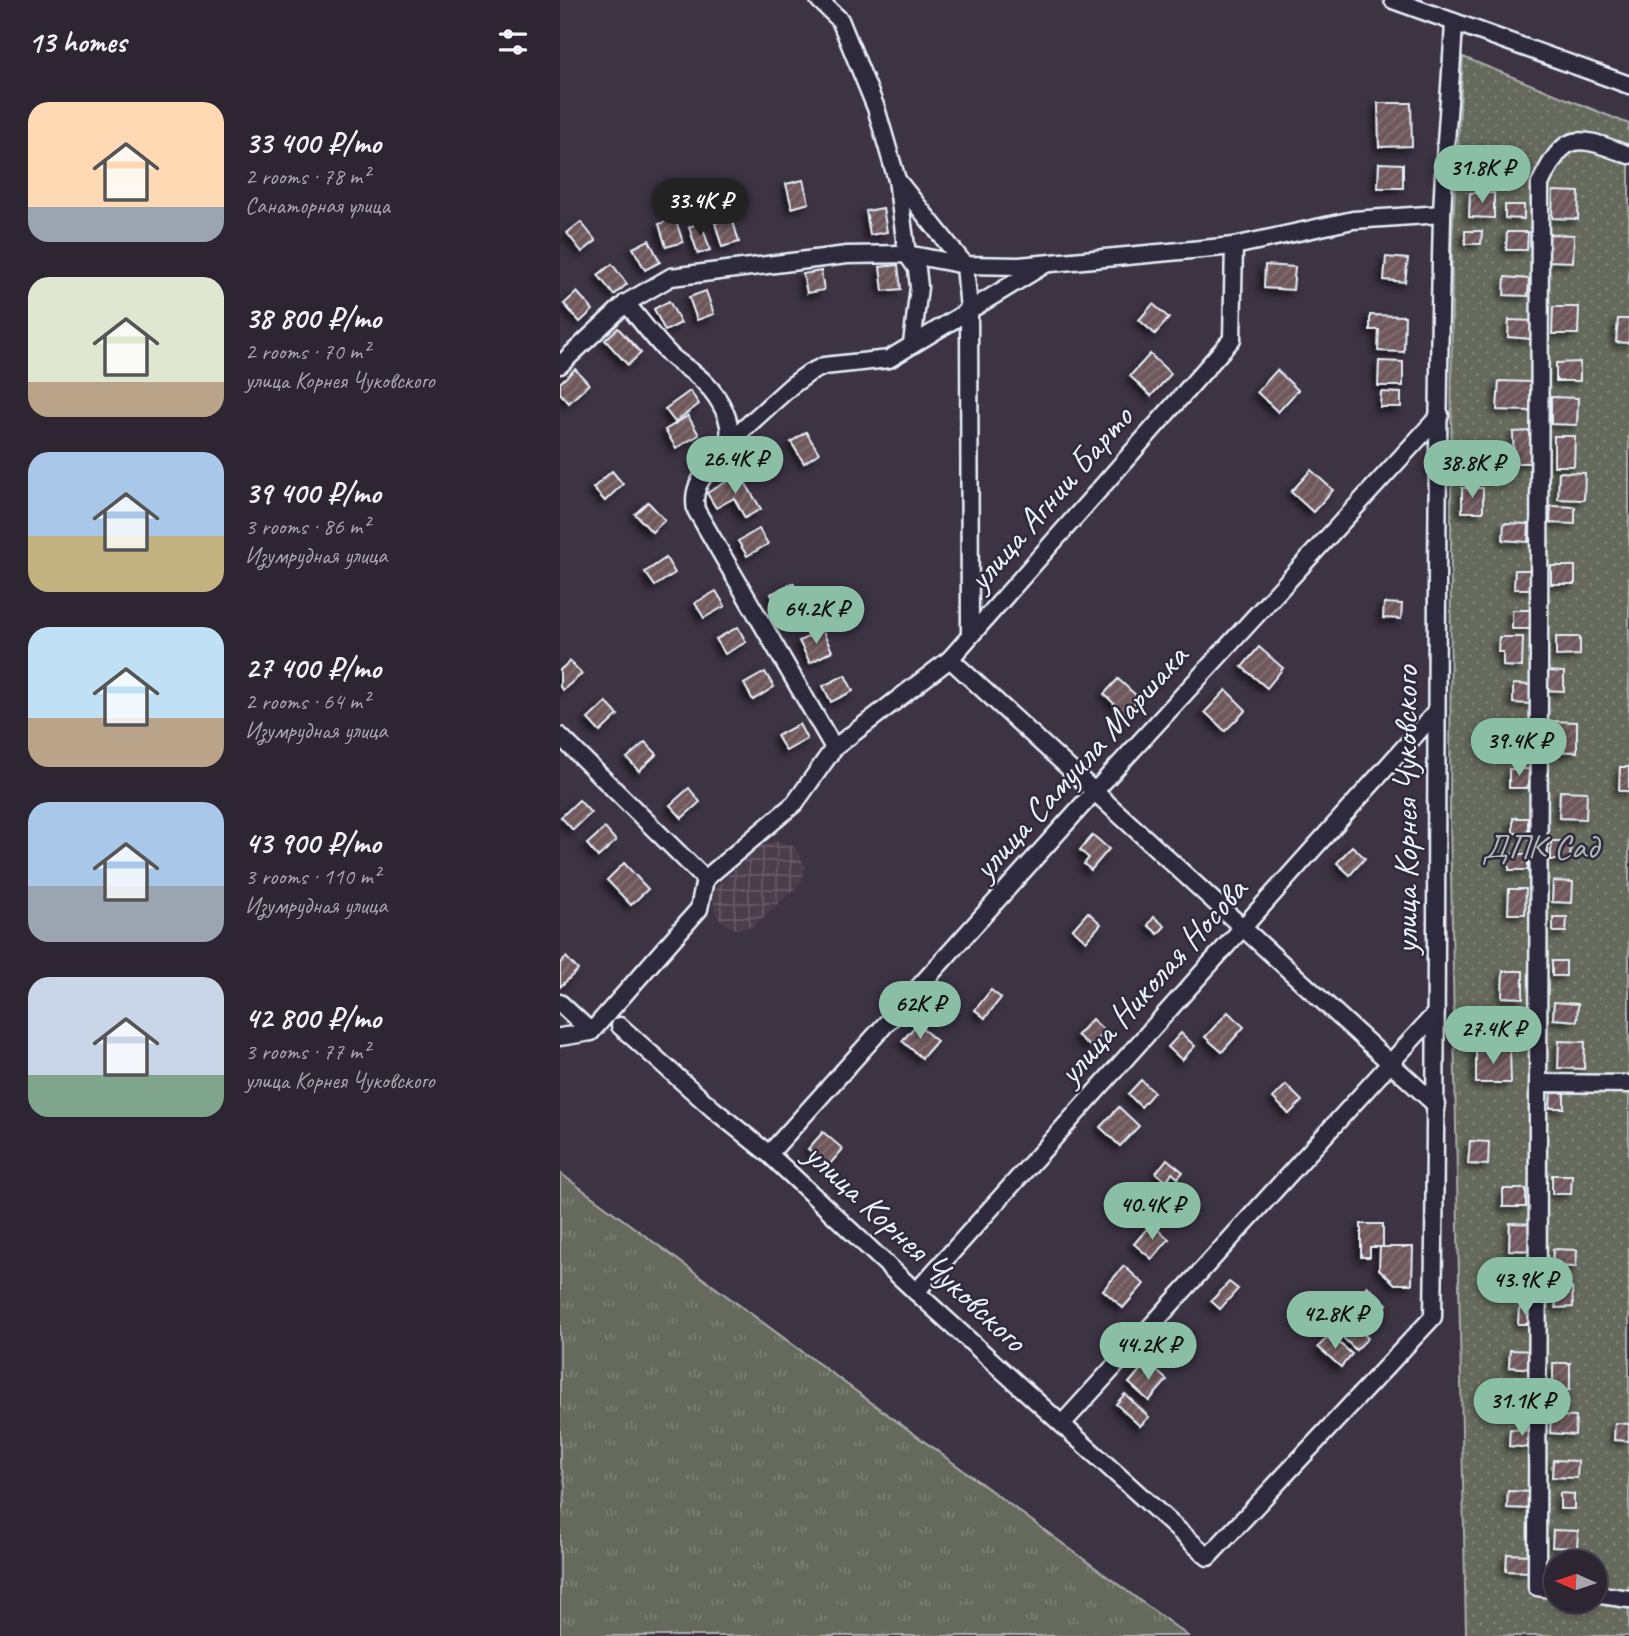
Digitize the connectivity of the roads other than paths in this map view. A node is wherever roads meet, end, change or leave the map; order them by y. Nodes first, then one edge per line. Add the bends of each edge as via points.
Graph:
1 (819, 0) edge
2 (1393, 0) edge
3 (1454, 22) junction
4 (1629, 85) edge
5 (1629, 155) edge
6 (897, 180) junction
7 (1442, 214) junction
8 (1234, 246) junction
9 (907, 254) junction
10 (1047, 263) junction
11 (965, 265) junction
12 (626, 303) junction
13 (969, 310) junction
14 (912, 344) junction
15 (560, 365) edge
16 (1440, 415) junction
17 (727, 444) junction
18 (970, 636) junction
19 (950, 659) junction
20 (1436, 712) junction
21 (560, 736) edge
22 (834, 748) junction
23 (1094, 792) junction
24 (705, 879) junction
25 (1242, 928) junction
26 (560, 1003) edge
27 (1436, 1014) junction
28 (620, 1026) dead end
29 (591, 1032) junction
30 (560, 1037) edge
31 (1391, 1063) junction
32 (1540, 1083) junction
33 (1629, 1084) edge
34 (1436, 1105) junction
35 (769, 1154) junction
36 (916, 1292) junction
37 (1062, 1424) junction
38 (1544, 1588) edge
39 (1607, 1596) edge
40 (1629, 1599) edge

1 - 6 street via 840,20 876,108
2 - 3 street
3 - 4 street
3 - 7 street, улица Корнея Чуковского
5 - 32 street via 1574,141 1554,155 1540,184
6 - 9 street
6 - 11 street
7 - 8 street via 1353,220
7 - 16 street, улица Корнея Чуковского
8 - 10 street
8 - 18 street, улица Агнии Барто via 1232,339
9 - 11 street
9 - 12 street via 847,255 671,277
9 - 14 street via 917,269 919,286
10 - 11 street
10 - 13 street
11 - 13 street
12 - 15 street
12 - 17 street via 671,356 705,382 719,400 730,433
13 - 14 street
13 - 18 street
14 - 17 street via 888,359 824,366 809,373
16 - 20 street, улица Корнея Чуковского
16 - 23 street, улица Самуила Маршака
17 - 22 street via 696,486 696,510
18 - 19 street, улица Агнии Барто
19 - 22 street, улица Агнии Барто
19 - 23 street
20 - 25 street, улица Николая Носова
20 - 27 street, улица Корнея Чуковского
21 - 24 street
22 - 24 street, улица Агнии Барто via 795,803
23 - 25 street
23 - 35 street, улица Самуила Маршака
24 - 29 street via 699,909
25 - 31 street
25 - 36 street, улица Николая Носова
26 - 29 street
27 - 31 street
27 - 34 street, улица Корнея Чуковского
28 - 35 street, улица Корнея Чуковского
29 - 30 street
31 - 34 street
31 - 37 street
32 - 33 street
32 - 38 street via 1537,1587
34 - 37 street, улица Корнея Чуковского via 1433,1317 1208,1557
35 - 36 street, улица Корнея Чуковского
36 - 37 street, улица Корнея Чуковского
39 - 40 street

